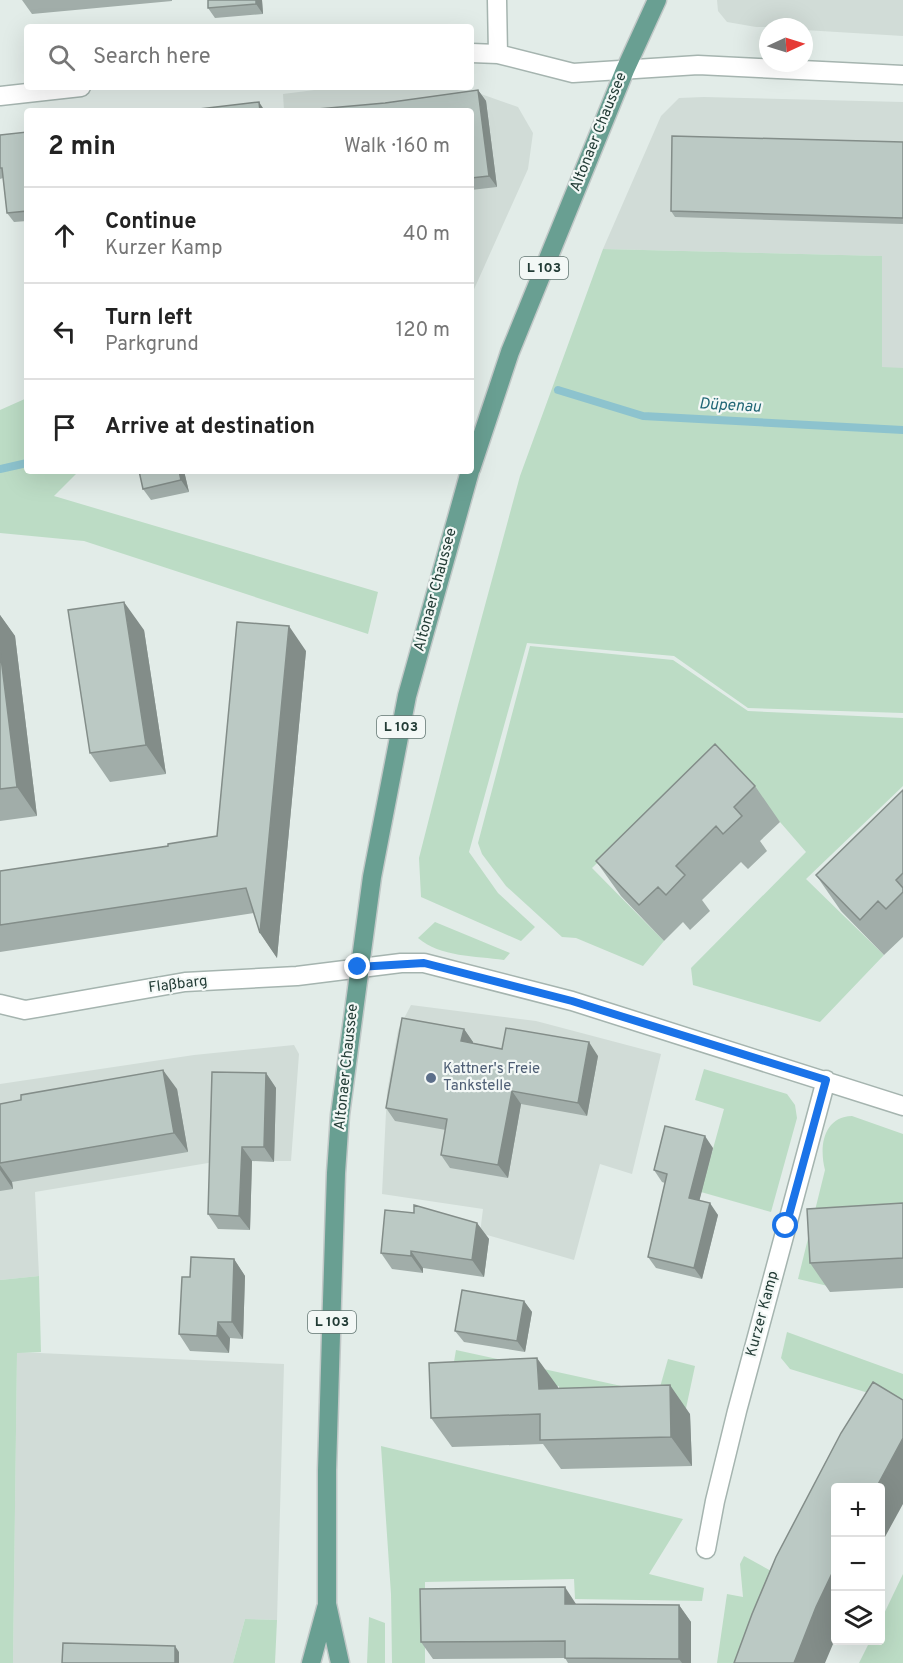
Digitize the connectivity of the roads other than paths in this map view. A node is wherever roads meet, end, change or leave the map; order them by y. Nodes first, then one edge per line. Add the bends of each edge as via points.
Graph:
1 (497, 0) edge
2 (657, 0) edge
3 (474, 53) edge
4 (498, 54) junction
5 (625, 70) junction
6 (903, 75) edge
7 (54, 90) edge
8 (0, 96) edge
9 (474, 461) edge
10 (470, 474) edge
11 (358, 967) junction
12 (0, 1004) edge
13 (826, 1080) junction
14 (903, 1106) edge
15 (706, 1549) dead end
16 (327, 1604) junction
17 (311, 1663) edge
18 (340, 1663) edge

1 - 4 street
2 - 5 main road, Altonaer Chaussee / L 103
3 - 4 street
4 - 5 street via 573,73
5 - 6 street via 698,65
5 - 9 main road, Altonaer Chaussee / L 103 via 510,352
7 - 8 street
10 - 11 main road, Altonaer Chaussee / L 103 via 407,696
11 - 12 street, Flaßbarg via 297,976 185,982 25,1010
11 - 13 street, Flaßbarg via 424,963 572,1001
11 - 16 main road, Altonaer Chaussee / L 103 via 336,1173
13 - 14 street, Flaßbarg
13 - 15 street, Kurzer Kamp via 737,1411
16 - 17 main road, Altonaer Chaussee / L 103
16 - 18 main road, Altonaer Chaussee / L 103

